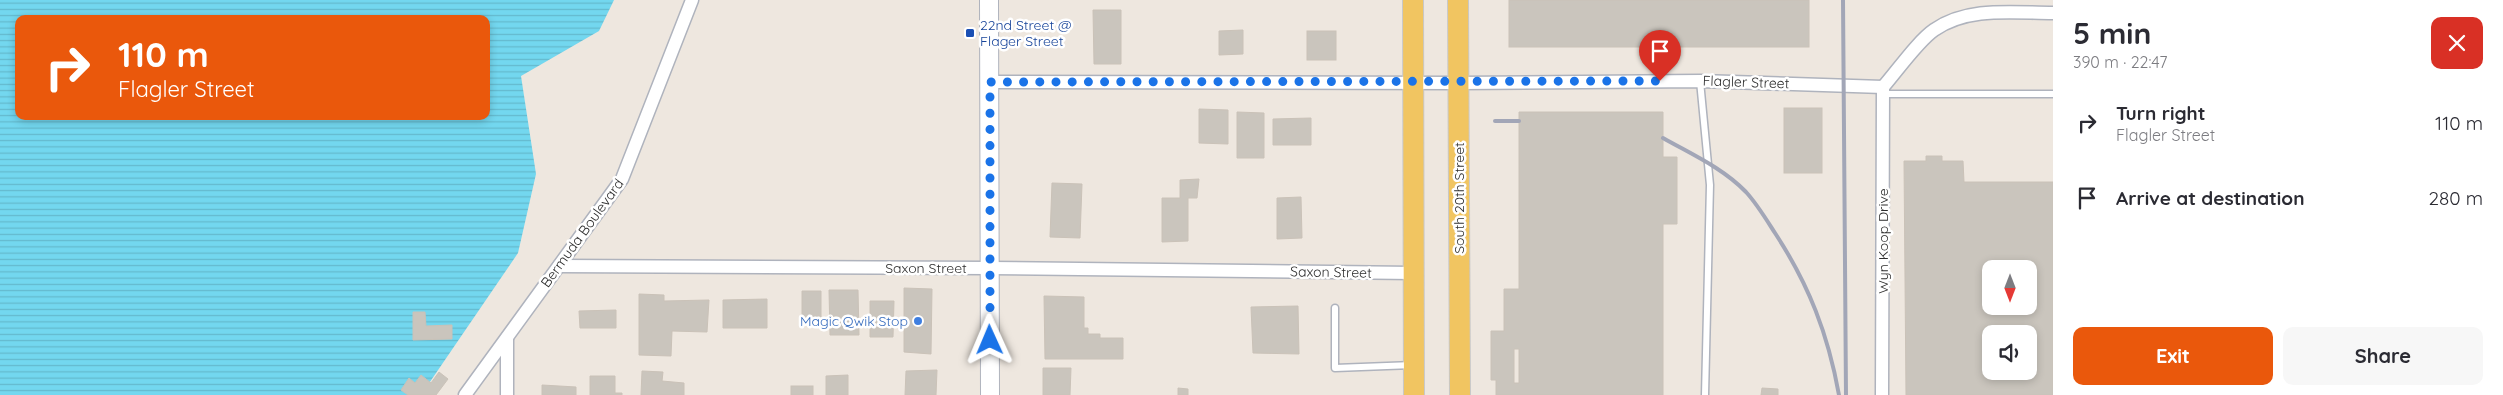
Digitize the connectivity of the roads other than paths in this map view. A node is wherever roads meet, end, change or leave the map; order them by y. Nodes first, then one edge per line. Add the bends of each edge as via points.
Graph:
1 (692, 0) edge
2 (989, 0) edge
3 (1413, 0) edge
4 (1458, 0) edge
5 (2053, 13) edge
6 (1700, 81) junction
7 (990, 82) junction
8 (1413, 83) junction
9 (1458, 83) junction
10 (1883, 90) junction
11 (2053, 94) edge
12 (559, 266) junction
13 (989, 268) junction
14 (1413, 273) junction
15 (1335, 308) dead end
16 (507, 338) junction
17 (1414, 365) junction
18 (465, 395) edge
19 (508, 395) edge
20 (990, 395) edge
21 (1414, 395) edge
22 (1460, 395) edge
23 (1706, 395) edge
24 (1882, 395) edge

1 - 12 street, Bermuda Boulevard via 622,180
2 - 7 street
3 - 8 main road
4 - 9 main road, South 20th Street
5 - 10 street via 1986,13 1955,17 1932,30
6 - 9 street, Flagler Street
6 - 10 street, Flagler Street
6 - 23 lane via 1710,185
7 - 8 street, Flagler Street
7 - 13 street
8 - 9 street, Flagler Street
8 - 14 main road
9 - 22 main road, South 20th Street
10 - 11 lane
10 - 24 street, Wyn Koop Drive
12 - 13 street, Saxon Street
12 - 16 street, Bermuda Boulevard
13 - 14 street, Saxon Street
13 - 20 street
14 - 17 main road
15 - 17 lane via 1335,368
16 - 18 street, Bermuda Boulevard
16 - 19 street
17 - 21 main road

